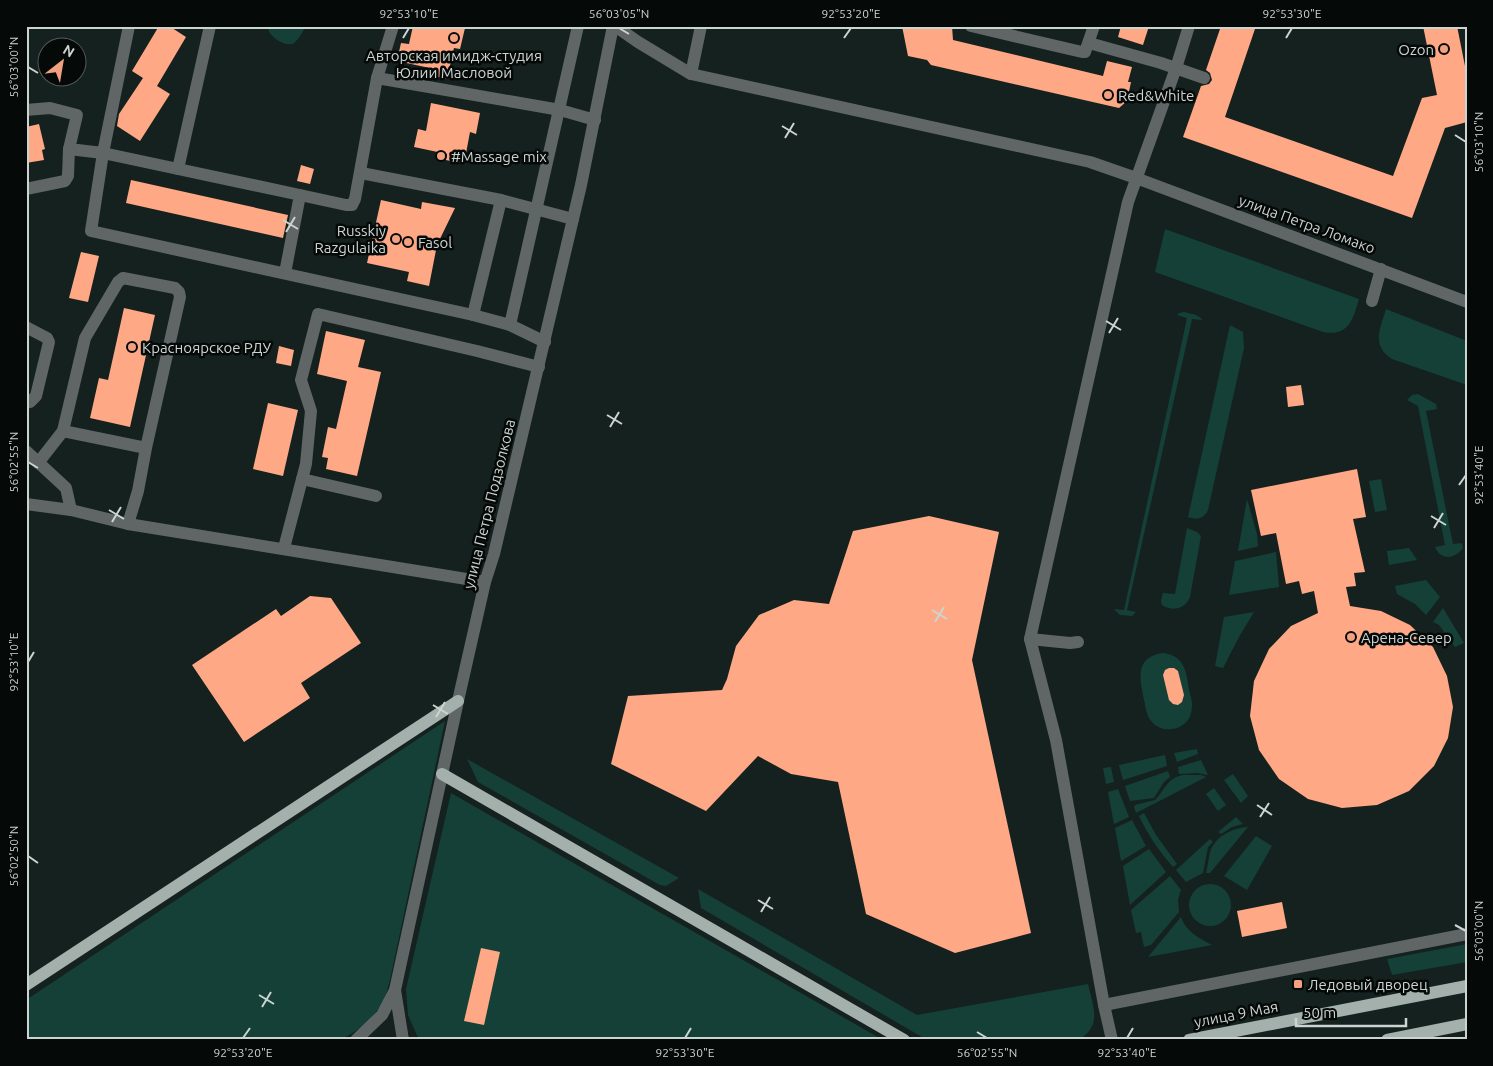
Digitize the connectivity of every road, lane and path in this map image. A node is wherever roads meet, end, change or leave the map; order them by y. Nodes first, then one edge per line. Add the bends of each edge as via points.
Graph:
1 (129, 26) edge
2 (210, 26) edge
3 (393, 26) edge
4 (578, 26) edge
5 (614, 26) edge
6 (701, 26) edge
7 (971, 26) edge
8 (1094, 26) edge
9 (1189, 26) edge
10 (1089, 43) junction
11 (1176, 68) junction
12 (691, 74) junction
13 (377, 78) junction
14 (1204, 78) dead end
15 (26, 110) edge
16 (560, 110) junction
17 (595, 120) junction
18 (69, 149) junction
19 (103, 153) junction
20 (178, 169) junction
21 (361, 172) junction
22 (1136, 178) junction
23 (26, 190) edge
24 (300, 195) junction
25 (501, 200) junction
26 (537, 209) junction
27 (573, 219) junction
28 (1382, 269) junction
29 (285, 273) junction
30 (1372, 301) dead end
31 (1467, 302) edge
32 (473, 315) junction
33 (510, 325) junction
34 (26, 327) edge
35 (545, 342) junction
36 (539, 367) junction
37 (26, 403) edge
38 (63, 431) junction
39 (146, 448) junction
40 (26, 451) edge
41 (38, 463) junction
42 (302, 479) junction
43 (376, 496) dead end
44 (26, 504) edge
45 (71, 510) junction
46 (128, 524) junction
47 (284, 548) junction
48 (485, 582) junction
49 (1030, 639) junction
50 (1078, 642) dead end
51 (458, 700) junction
52 (442, 774) junction
53 (1467, 934) edge
54 (26, 985) edge
55 (1467, 986) edge
56 (395, 990) junction
57 (1104, 1004) junction
58 (1467, 1024) edge
59 (356, 1040) edge
60 (403, 1040) edge
61 (904, 1040) edge
62 (1112, 1040) edge
63 (1189, 1040) edge
64 (1387, 1040) edge

1 - 19 street
2 - 20 street
3 - 13 street
4 - 16 street
5 - 12 street, улица Петра Ломако
5 - 17 street, улица Петра Подзолкова
6 - 12 street
7 - 10 street via 1082,52
8 - 10 street
9 - 11 street
10 - 11 street
11 - 14 street
11 - 22 street
12 - 22 street, улица Петра Ломако via 1090,162
13 - 16 street
13 - 21 street
15 - 18 street via 50,108 77,115
16 - 17 street
16 - 26 street
17 - 27 street, улица Петра Подзолкова
18 - 19 street
18 - 23 street via 65,181
19 - 20 street
19 - 29 street via 91,231
20 - 24 street
21 - 24 street via 352,204
21 - 25 street
22 - 28 street, улица Петра Ломако
22 - 49 street
24 - 29 street
25 - 26 street
25 - 32 street
26 - 27 street
26 - 33 street
27 - 35 street, улица Петра Подзолкова
28 - 30 street
28 - 31 street, улица Петра Ломако
29 - 32 street
32 - 33 street
33 - 35 street
34 - 37 street via 49,342 36,396
35 - 36 street, улица Петра Подзолкова
36 - 42 street via 437,346 318,314 301,380 311,411
36 - 48 street, улица Петра Подзолкова
38 - 39 street
38 - 39 street via 85,338 118,282 128,278 175,288 180,296
38 - 41 street
39 - 46 street
40 - 41 street
41 - 45 street via 66,488
42 - 43 street
42 - 47 street
44 - 45 street
45 - 46 street
46 - 47 street
47 - 48 street
48 - 51 street, улица Петра Подзолкова
49 - 50 street
49 - 57 street via 1056,740
51 - 52 street, улица Петра Подзолкова
51 - 54 main road
52 - 56 street, улица Петра Подзолкова
52 - 61 main road
53 - 57 street
55 - 63 main road, улица 9 Мая
56 - 59 street, улица Петра Подзолкова via 382,1015
56 - 60 street, улица Петра Подзолкова
57 - 62 street
58 - 64 main road

